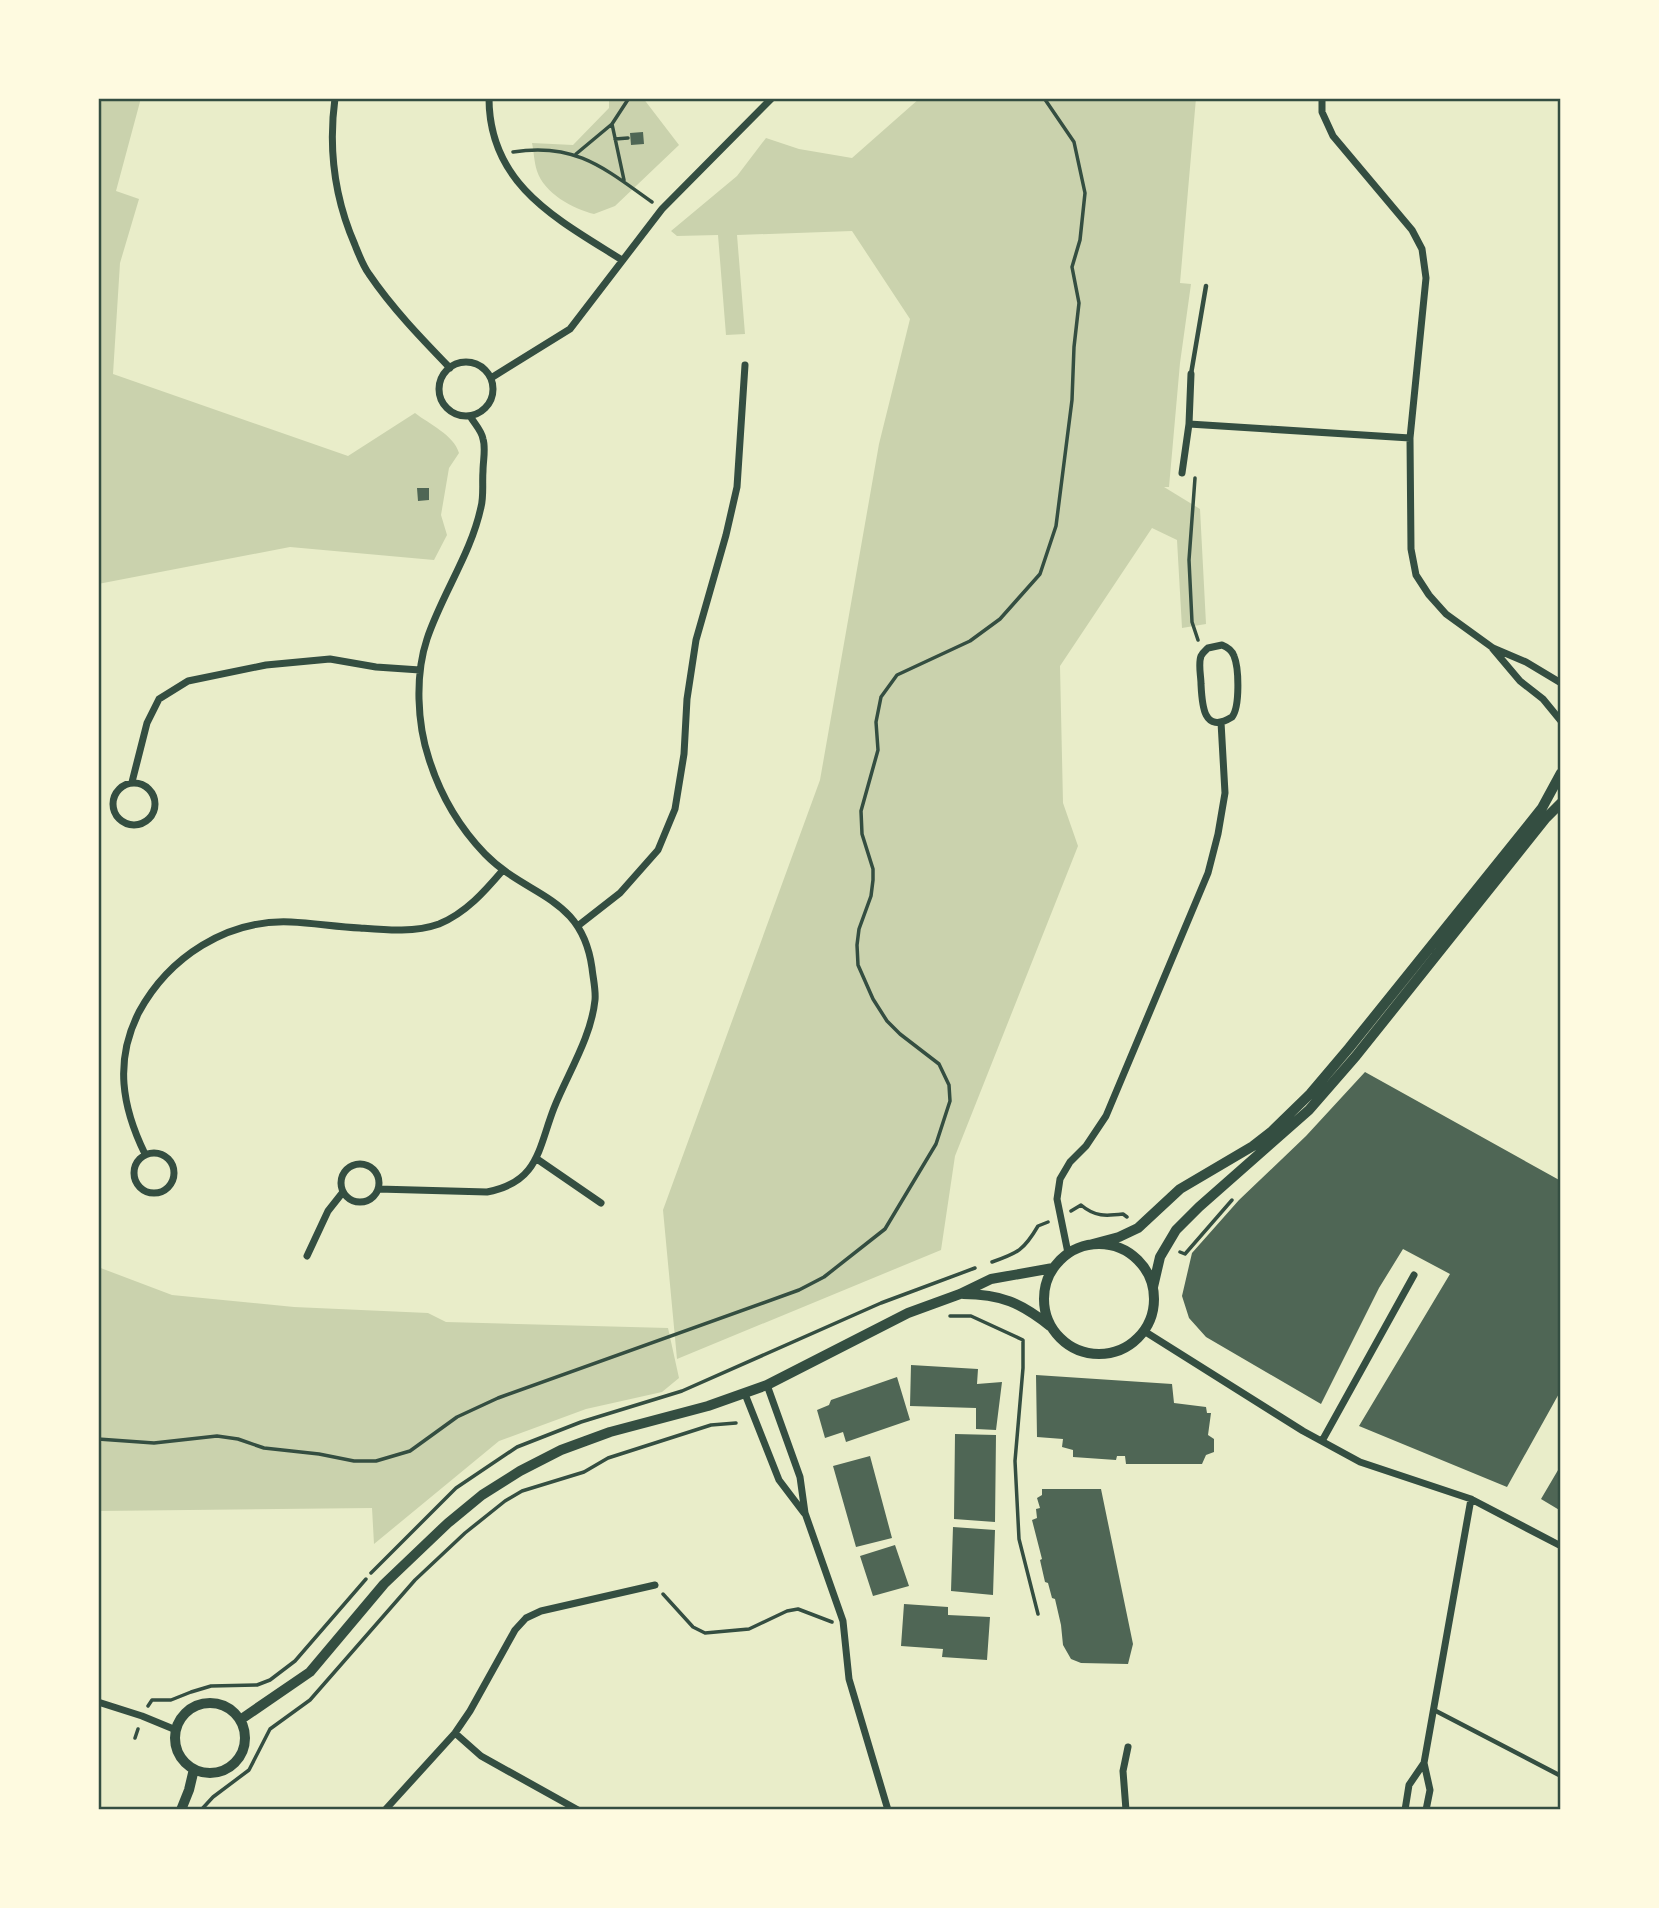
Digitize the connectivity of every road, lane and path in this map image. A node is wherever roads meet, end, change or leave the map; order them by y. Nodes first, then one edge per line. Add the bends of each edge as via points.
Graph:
1 (335, 98) edge
2 (489, 98) edge
3 (629, 98) edge
4 (772, 98) edge
5 (1044, 98) edge
6 (1322, 98) edge
7 (612, 124) junction
8 (628, 138) dead end
9 (615, 139) junction
10 (499, 154) junction
11 (576, 154) junction
12 (624, 183) junction
13 (662, 209) junction
14 (622, 260) junction
15 (1206, 286) dead end
16 (745, 365) dead end
17 (450, 368) junction
18 (1191, 374) joint
19 (491, 378) junction
20 (470, 416) junction
21 (1189, 424) junction
22 (1410, 438) junction
23 (1184, 461) junction
24 (1182, 473) dead end
25 (1493, 648) junction
26 (1204, 651) junction
27 (420, 670) junction
28 (1561, 683) edge
29 (1561, 721) edge
30 (1221, 722) junction
31 (1561, 773) edge
32 (132, 782) junction
33 (1561, 803) edge
34 (503, 870) junction
35 (579, 925) junction
36 (145, 1154) junction
37 (537, 1159) junction
38 (379, 1189) junction
39 (343, 1192) junction
40 (1233, 1199) dead end
41 (601, 1203) dead end
42 (1060, 1217) junction
43 (1138, 1227) junction
44 (1089, 1245) junction
45 (1167, 1245) junction
46 (1068, 1253) junction
47 (307, 1256) dead end
48 (1053, 1268) junction
49 (1415, 1275) dead end
50 (1153, 1287) junction
51 (960, 1294) junction
52 (942, 1318) dead end
53 (1050, 1326) junction
54 (1144, 1331) junction
55 (768, 1385) junction
56 (745, 1394) junction
57 (736, 1423) dead end
58 (98, 1439) edge
59 (1322, 1441) junction
60 (1471, 1499) junction
61 (805, 1513) junction
62 (1561, 1546) edge
63 (655, 1585) joint
64 (1038, 1614) dead end
65 (843, 1622) junction
66 (98, 1702) edge
67 (1434, 1710) junction
68 (142, 1716) junction
69 (240, 1720) junction
70 (176, 1730) junction
71 (455, 1733) junction
72 (135, 1738) dead end
73 (1128, 1747) dead end
74 (1424, 1763) junction
75 (194, 1769) junction
76 (1561, 1776) edge
77 (181, 1810) edge
78 (201, 1810) edge
79 (385, 1810) edge
80 (578, 1810) edge
81 (888, 1810) edge
82 (1126, 1810) edge
83 (1405, 1810) edge
84 (1426, 1810) edge

1 - 17 street via 332,155 335,190 345,223 366,271
2 - 10 street
3 - 7 path
4 - 13 street
5 - 58 path via 1074,142 1085,193 1072,267 1079,303 1056,526 1040,573 1000,619 970,641 897,675 881,697 876,722 878,750 861,811 873,880 859,929 858,965 887,1021 939,1064 950,1093 936,1144 885,1229 824,1278 799,1290 498,1398 457,1417 410,1451 376,1461 264,1448 217,1436 154,1443
6 - 22 street via 1322,111 1333,136 1412,230 1422,249 1426,278
7 - 9 path
7 - 11 path
8 - 9 path
9 - 12 path
10 - 11 path via 535,148
10 - 14 street via 531,198
11 - 12 path
12 - 13 path
13 - 14 street
14 - 19 street via 570,329
15 - 18 lane
16 - 35 street via 737,487 696,640 675,809 658,850 621,893
17 - 19 street via 472,363
17 - 20 street via 440,383 441,400 453,413
18 - 21 street
19 - 20 street via 490,402
20 - 27 street via 484,439 482,506 427,640
21 - 22 street
21 - 23 street
22 - 25 street via 1411,549 1416,575 1446,614
23 - 24 street
23 - 26 path via 1195,484 1189,560 1194,630
25 - 28 street
25 - 29 street
26 - 30 street via 1200,660 1203,710 1211,720
26 - 30 street via 1222,645 1235,658 1237,709 1232,718
27 - 32 street via 330,659 267,665 188,681 159,699
27 - 34 street via 423,729 435,777 466,831
30 - 42 street via 1225,793 1208,873 1107,1116 1060,1179
31 - 43 street via 1542,808 1310,1094 1253,1146 1180,1189
32 - 32 street via 151,790 155,804 150,818 137,825 122,822 112,805 115,793
33 - 45 street via 1309,1110 1199,1207
34 - 35 street via 555,902
34 - 36 street via 483,893 438,924 386,930 258,924 225,933 173,966 137,1016 122,1070 132,1129
35 - 37 street via 590,954 596,998
36 - 36 street via 159,1153 171,1160 175,1173 164,1191 151,1193 136,1182 134,1169
37 - 38 street via 526,1174 502,1189 487,1192
37 - 41 street
38 - 39 street via 365,1201 352,1200
38 - 39 street via 375,1171 358,1163 343,1174
39 - 47 street via 328,1210
40 - 45 path via 1185,1254
42 - 43 path via 1081,1205 1102,1217 1123,1214
42 - 46 street
42 - 68 path via 1038,1226 1015,1254 881,1303 682,1391 517,1447 456,1488 384,1559 295,1661 270,1680 247,1686 211,1686 171,1700 152,1700
43 - 44 street
44 - 46 street
44 - 50 street via 1121,1249 1136,1258
45 - 50 street
46 - 48 street
48 - 51 street via 991,1279
48 - 53 street via 1043,1297
49 - 59 street
50 - 54 street via 1151,1317
51 - 53 street via 988,1294 1027,1308
51 - 55 street via 908,1313
52 - 64 path via 971,1316 1023,1340 1016,1461 1019,1539
53 - 54 street via 1062,1341 1096,1355 1131,1344
54 - 59 street
55 - 56 street
55 - 61 street via 800,1477
56 - 61 street via 779,1480
56 - 69 street via 573,1446 482,1495 384,1584 310,1672
57 - 78 path via 711,1424 608,1458 505,1502 415,1580 310,1700 270,1729 249,1770
59 - 60 street via 1360,1462
60 - 62 street
60 - 67 street
61 - 65 street
63 - 65 path via 705,1633 749,1629 798,1609 829,1623
63 - 71 street via 526,1618
65 - 81 street via 849,1678
66 - 68 street
67 - 74 street
67 - 76 lane
68 - 70 street
68 - 72 path
69 - 70 street via 222,1705 199,1704 180,1719
69 - 75 street via 244,1742 235,1762 215,1772
70 - 75 street via 178,1752
71 - 79 street
71 - 80 street via 481,1756
73 - 82 street via 1122,1787
74 - 83 street via 1409,1786
74 - 84 street via 1430,1790
75 - 77 street

